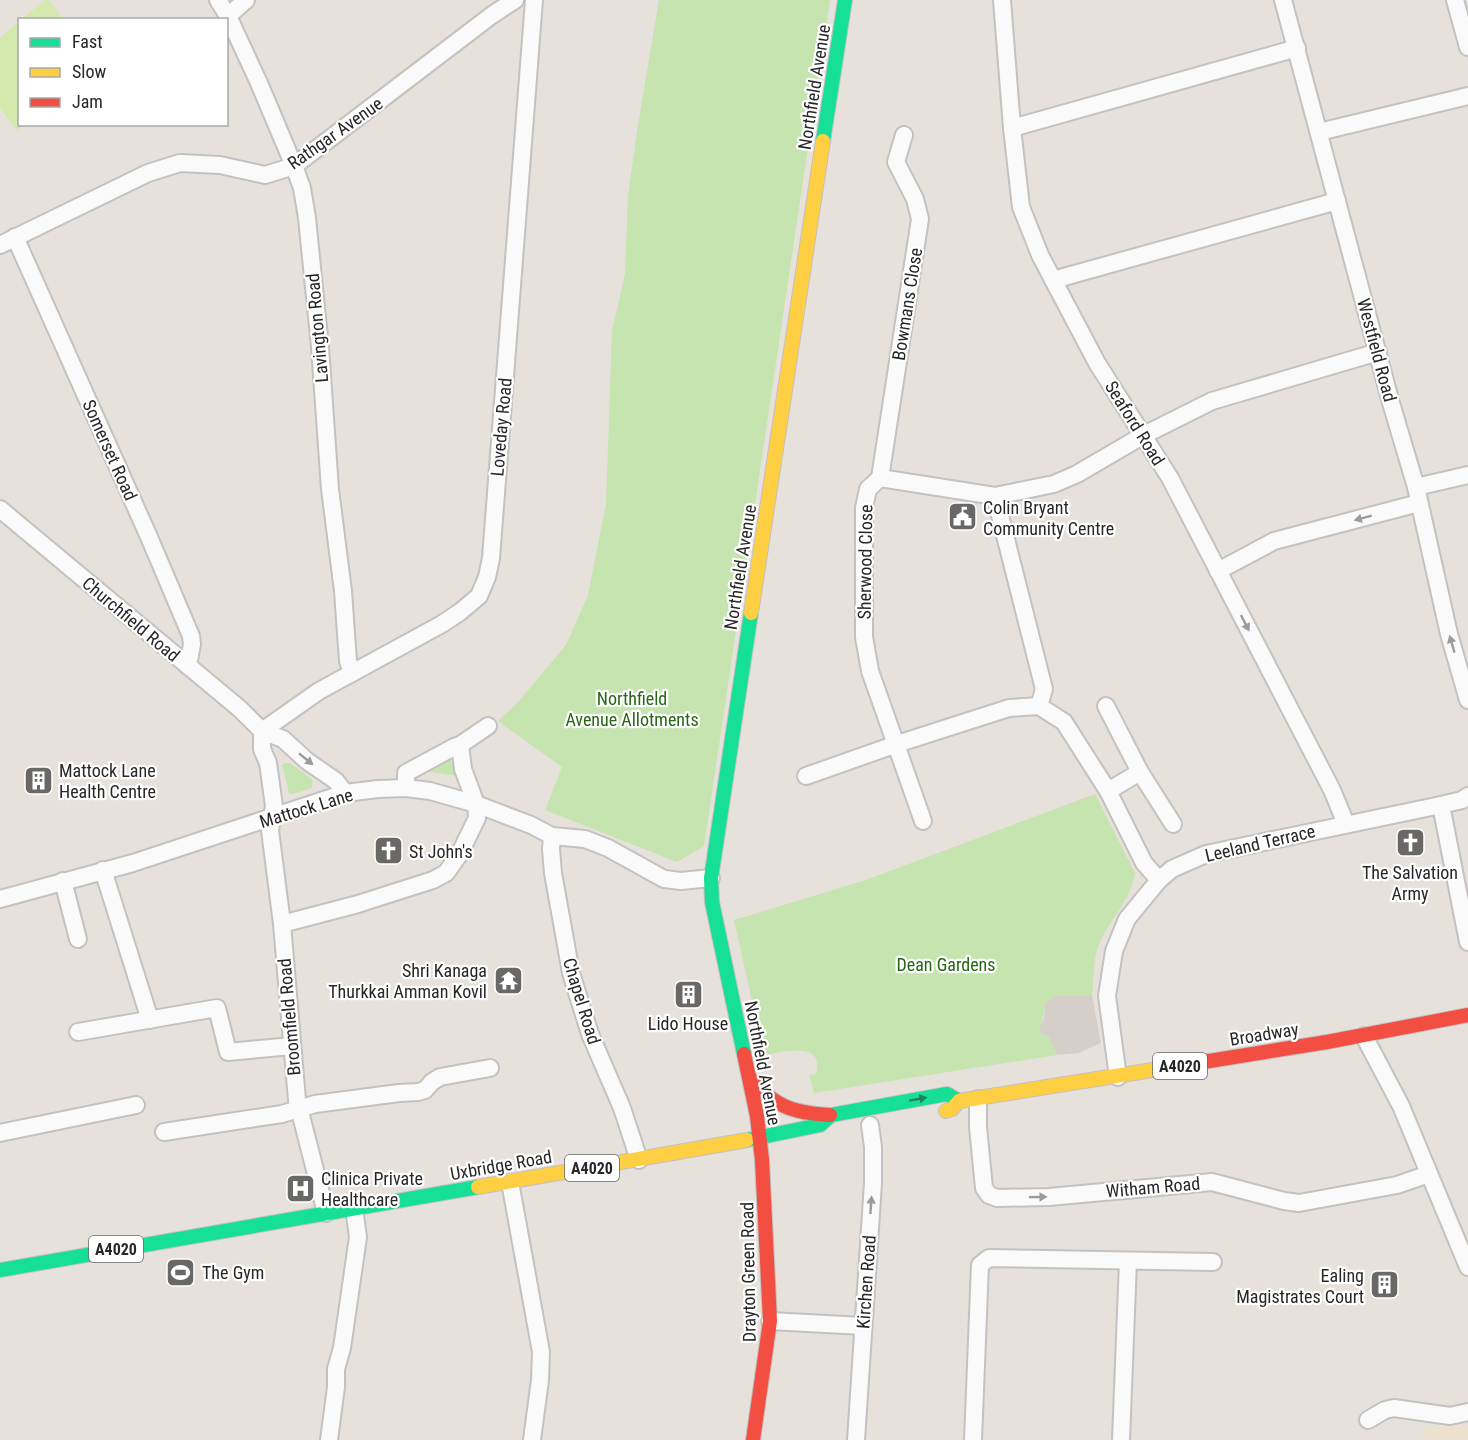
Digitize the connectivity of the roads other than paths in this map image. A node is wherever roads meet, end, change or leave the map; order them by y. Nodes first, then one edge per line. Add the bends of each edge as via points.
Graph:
1 (218, 0) edge
2 (246, 0) edge
3 (515, 0) edge
4 (534, 0) edge
5 (845, 0) edge
6 (1002, 0) edge
7 (1283, 0) edge
8 (1455, 0) edge
9 (228, 16) junction
10 (1468, 47) edge
11 (1297, 48) junction
12 (1468, 96) edge
13 (1012, 128) junction
14 (1319, 132) junction
15 (904, 135) dead end
16 (294, 165) junction
17 (1337, 201) junction
18 (15, 237) junction
19 (0, 245) edge
20 (1053, 280) junction
21 (1378, 352) junction
22 (1142, 436) junction
23 (1468, 475) edge
24 (880, 478) junction
25 (1418, 495) junction
26 (995, 496) junction
27 (0, 509) edge
28 (1218, 571) junction
29 (188, 666) junction
30 (352, 673) junction
31 (1468, 700) edge
32 (1039, 706) junction
33 (1106, 706) dead end
34 (488, 726) dead end
35 (262, 731) junction
36 (897, 744) junction
37 (460, 745) junction
38 (1140, 772) junction
39 (806, 776) dead end
40 (406, 788) junction
41 (1108, 790) junction
42 (345, 793) junction
43 (1468, 796) edge
44 (476, 804) junction
45 (1441, 805) junction
46 (273, 817) junction
47 (922, 821) dead end
48 (1173, 824) dead end
49 (1346, 824) junction
50 (552, 836) junction
51 (103, 870) junction
52 (711, 878) junction
53 (1159, 880) junction
54 (63, 881) junction
55 (0, 899) edge
56 (282, 924) junction
57 (78, 939) dead end
58 (1468, 942) edge
59 (1468, 1015) edge
60 (150, 1020) junction
61 (78, 1032) dead end
62 (1364, 1036) junction
63 (292, 1046) junction
64 (490, 1068) dead end
65 (1118, 1077) junction
66 (750, 1078) junction
67 (978, 1098) junction
68 (959, 1101) junction
69 (136, 1105) dead end
70 (298, 1110) junction
71 (932, 1113) dead end
72 (831, 1115) junction
73 (820, 1125) junction
74 (869, 1125) dead end
75 (835, 1131) dead end
76 (164, 1132) dead end
77 (0, 1133) edge
78 (760, 1138) junction
79 (639, 1160) junction
80 (1428, 1174) junction
81 (510, 1182) junction
82 (354, 1208) junction
83 (326, 1213) junction
84 (1466, 1257) edge
85 (1213, 1260) dead end
86 (1128, 1261) junction
87 (0, 1270) edge
88 (770, 1321) junction
89 (863, 1326) junction
90 (1468, 1412) edge
91 (1368, 1420) dead end
92 (328, 1440) edge
93 (532, 1440) edge
94 (753, 1440) edge
95 (856, 1440) edge
96 (973, 1440) edge
97 (1121, 1440) edge

1 - 9 street, Lavington Road
2 - 9 street
3 - 16 street, Rathgar Avenue
4 - 30 street, Loveday Road via 487,577 479,596 460,612
5 - 52 main road, Northfield Avenue
6 - 13 street, Seaford Road
7 - 11 street, Westfield Road
8 - 10 street
9 - 16 street, Lavington Road
11 - 13 street
11 - 14 street, Westfield Road
12 - 14 street
13 - 20 street, Seaford Road via 1021,207
14 - 17 street, Westfield Road
15 - 24 street, Bowmans Close via 897,162 920,219
16 - 18 street, Rathgar Avenue via 265,175 220,165 180,163 148,173
16 - 30 street, Lavington Road via 307,218 330,489
17 - 20 street
17 - 21 street, Westfield Road
18 - 19 street, Rathgar Avenue
18 - 29 street, Somerset Road via 191,636
20 - 22 street, Seaford Road
21 - 22 street, Sherwood Close via 1212,401
21 - 25 street, Westfield Road
22 - 26 street, Sherwood Close via 1054,484
22 - 28 street, Seaford Road via 1170,478
23 - 25 street
24 - 26 street, Sherwood Close
24 - 36 street, Sherwood Close via 868,489 864,508 864,637 870,671
25 -> 28 street via 1274,541
31 -> 25 street, Westfield Road
26 - 32 street via 1044,689
27 - 29 street, Churchfield Road
28 -> 49 street, Seaford Road
29 - 35 street, Churchfield Road
30 - 35 street, Loveday Road
32 - 36 street via 1009,708
32 - 41 street via 1064,722
33 - 38 street
34 - 37 street
35 -> 42 street, Churchfield Road via 283,739 336,781
35 - 46 street
36 - 39 street
36 - 47 street, Sherwood Close
37 - 40 street via 406,773
37 - 44 street via 463,769
38 - 41 street
38 - 48 street
40 - 42 street, Mattock Lane
40 - 44 street, Mattock Lane
41 - 53 street via 1144,863
42 - 46 street, Mattock Lane
43 - 45 street, Leeland Terrace
44 - 50 street, Mattock Lane
44 - 56 street via 477,818 446,873 358,904
45 - 49 street, Leeland Terrace
45 - 58 street
46 - 51 street, Mattock Lane
46 - 56 street, Broomfield Road via 270,830
49 - 53 street, Leeland Terrace via 1206,854 1172,869
50 - 52 street, Mattock Lane via 585,839 664,879
50 - 79 street, Chapel Road via 553,873 571,973
51 - 54 street, Mattock Lane
51 - 60 street
52 - 66 main road, Northfield Avenue via 714,915
53 - 65 street, Leeland Terrace via 1127,919 1114,951 1107,996
54 - 55 street, Mattock Lane
54 - 57 street
56 - 63 street, Broomfield Road
59 - 62 main road, Broadway / A4020
60 - 61 street
60 - 63 street via 217,1008 228,1052
62 - 65 main road, Broadway / A4020
62 - 80 street via 1401,1106
63 - 70 street, Broomfield Road
64 - 70 street via 440,1077 418,1092 315,1104
65 - 67 main road, Broadway / A4020
66 - 72 main road, Broadway via 778,1106
66 - 78 main road, Northfield Avenue
67 - 68 main road, Broadway / A4020
67 -> 80 street, Witham Road via 984,1188 991,1196 1049,1197 1212,1182 1299,1203 1397,1185
68 - 71 main road, Broadway / A4020 via 952,1109
72 -> 68 main road, Broadway / A4020 via 947,1094
69 - 77 street
70 - 76 street
70 - 83 street, Broomfield Road
72 - 73 main road
73 - 75 main road
73 - 78 main road, A4020
89 -> 74 street, Kirchen Road via 873,1183
78 - 79 main road, Uxbridge Road / A4020
78 - 88 main road, Drayton Green Road
79 - 81 main road, Uxbridge Road / A4020
80 - 84 street
81 - 82 main road, Uxbridge Road / A4020
81 - 93 street via 541,1352
82 - 83 main road, Uxbridge Road / A4020
82 - 92 street via 358,1237
83 - 87 main road, Uxbridge Road / A4020
85 - 86 street
86 - 96 street via 989,1258 980,1265
86 - 97 street
88 - 89 street
88 - 94 main road, Drayton Green Road
89 - 95 street, Kirchen Road
90 - 91 street via 1450,1416 1394,1408

